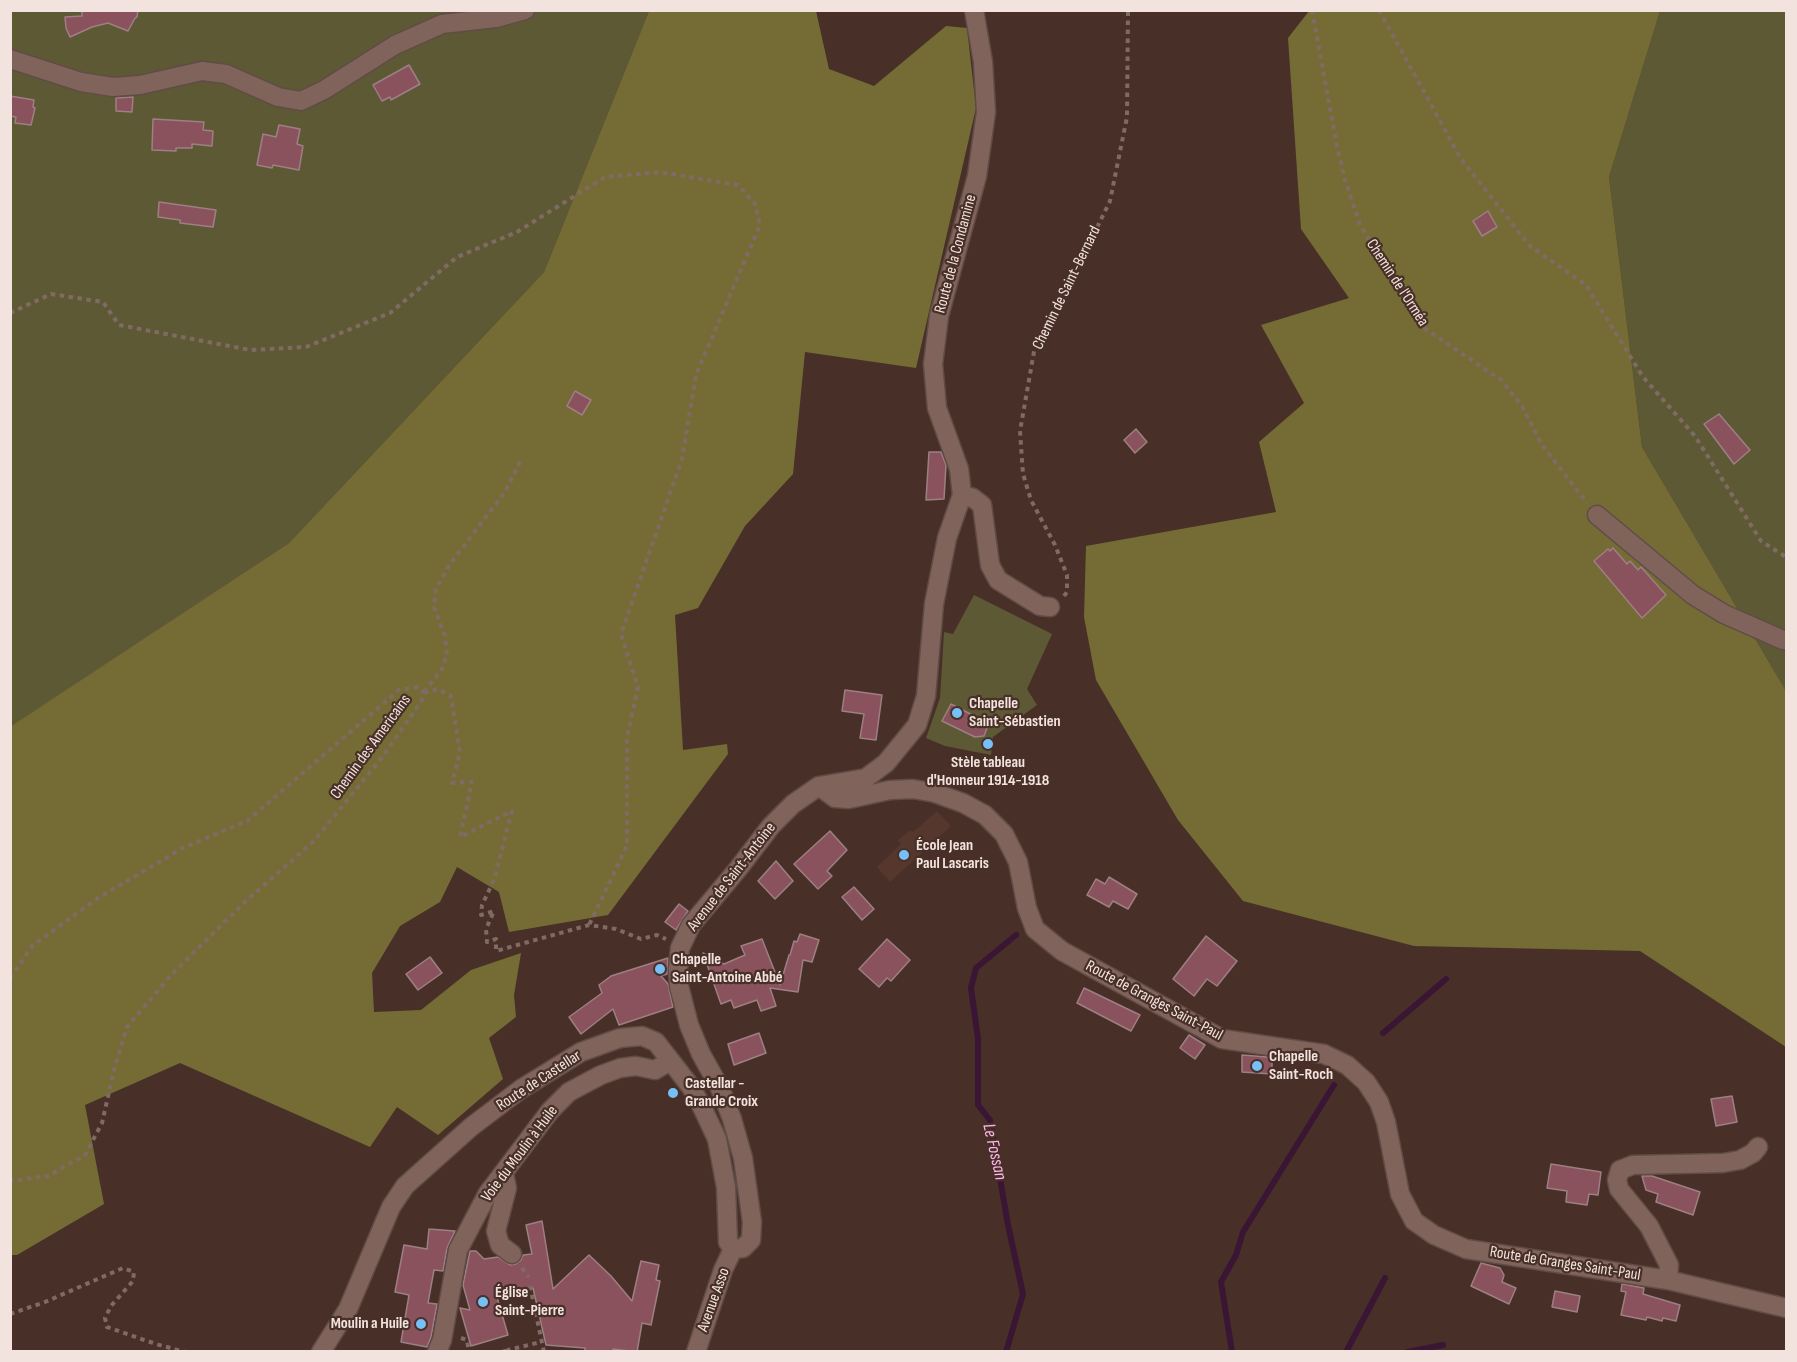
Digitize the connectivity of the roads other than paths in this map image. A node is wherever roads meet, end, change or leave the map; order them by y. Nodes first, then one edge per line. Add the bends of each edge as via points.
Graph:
1 (525, 10) edge
2 (974, 10) edge
3 (10, 59) edge
4 (962, 495) junction
5 (1597, 515) road end
6 (1050, 607) road end
7 (1786, 640) edge
8 (819, 786) junction
9 (670, 1062) junction
10 (1758, 1147) dead end
11 (504, 1174) junction
12 (733, 1249) junction
13 (512, 1254) dead end
14 (1668, 1280) junction
15 (1786, 1308) edge
16 (321, 1352) edge
17 (437, 1352) edge
18 (696, 1352) edge

1 - 3 street via 496,18 442,24 395,45 301,101 278,97 226,74 202,71 113,87
2 - 4 street, Route de la Condamine via 986,112 977,176 939,316 933,364 938,408 959,469
4 - 6 street via 982,505 990,565 998,580 1040,606
4 - 8 street via 946,538 934,604 926,696 917,725 886,763 866,778
5 - 7 street via 1692,595 1724,614
8 - 12 street, Avenue de Saint-Antoine via 771,826 691,925 680,948 679,986 689,1025 720,1088 743,1158 751,1240 743,1248
8 - 14 street, Route de Granges Saint-Paul via 835,798 913,789 963,803 985,815 1004,834 1018,862 1026,909 1035,929 1062,951 1222,1039 1324,1054 1347,1065 1379,1102 1400,1194 1414,1221 1434,1235 1466,1249
9 - 11 street, Voie du Moulin à Huile via 655,1070 620,1068 570,1092 550,1111
9 - 12 street, Route de Castellar via 691,1087 717,1139 726,1187 728,1242
9 - 16 street, Route de Castellar via 656,1042 642,1036 620,1038 581,1052 521,1089 471,1127 405,1186 391,1207 348,1309
10 - 14 street via 1740,1160 1633,1165 1620,1170 1619,1189 1649,1226 1669,1265
11 - 13 street via 507,1188 496,1231 500,1245
11 - 17 street, Voie du Moulin à Huile via 488,1192 458,1250
12 - 18 street, Avenue Asso
14 - 15 street, Route de Granges Saint-Paul

